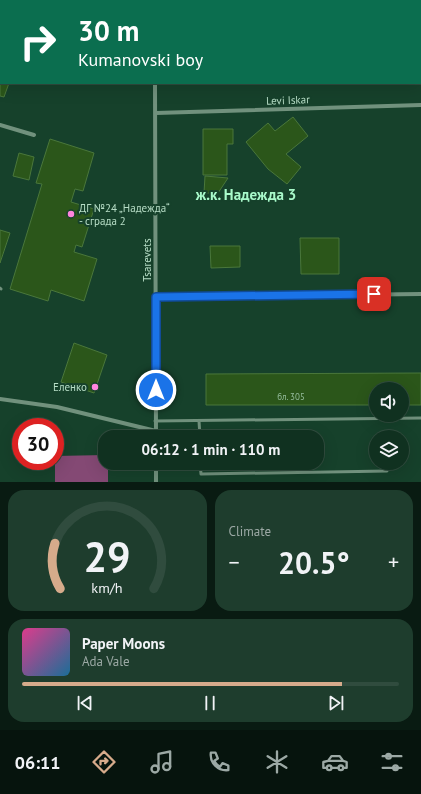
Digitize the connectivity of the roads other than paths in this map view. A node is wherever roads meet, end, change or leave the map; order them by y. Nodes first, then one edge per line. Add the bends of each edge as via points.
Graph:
1 (155, 84) edge
2 (421, 105) edge
3 (156, 113) junction
4 (0, 125) edge
5 (34, 135) dead end
6 (421, 294) edge
7 (156, 297) junction
8 (0, 399) edge
9 (421, 418) edge
10 (156, 421) junction
11 (199, 421) junction
12 (152, 430) edge
13 (156, 430) edge
14 (200, 430) edge
15 (156, 470) edge
16 (201, 470) edge
17 (387, 471) dead end
18 (156, 482) edge

1 - 3 street, Tsarevets
2 - 3 street, Levi Iskar
3 - 7 street, Tsarevets
4 - 5 street
6 - 7 street
7 - 10 street, Tsarevets
8 - 12 street via 57,407
9 - 11 lane
10 - 11 lane
10 - 13 street, Tsarevets
11 - 14 lane
15 - 18 street
16 - 17 lane via 201,474

